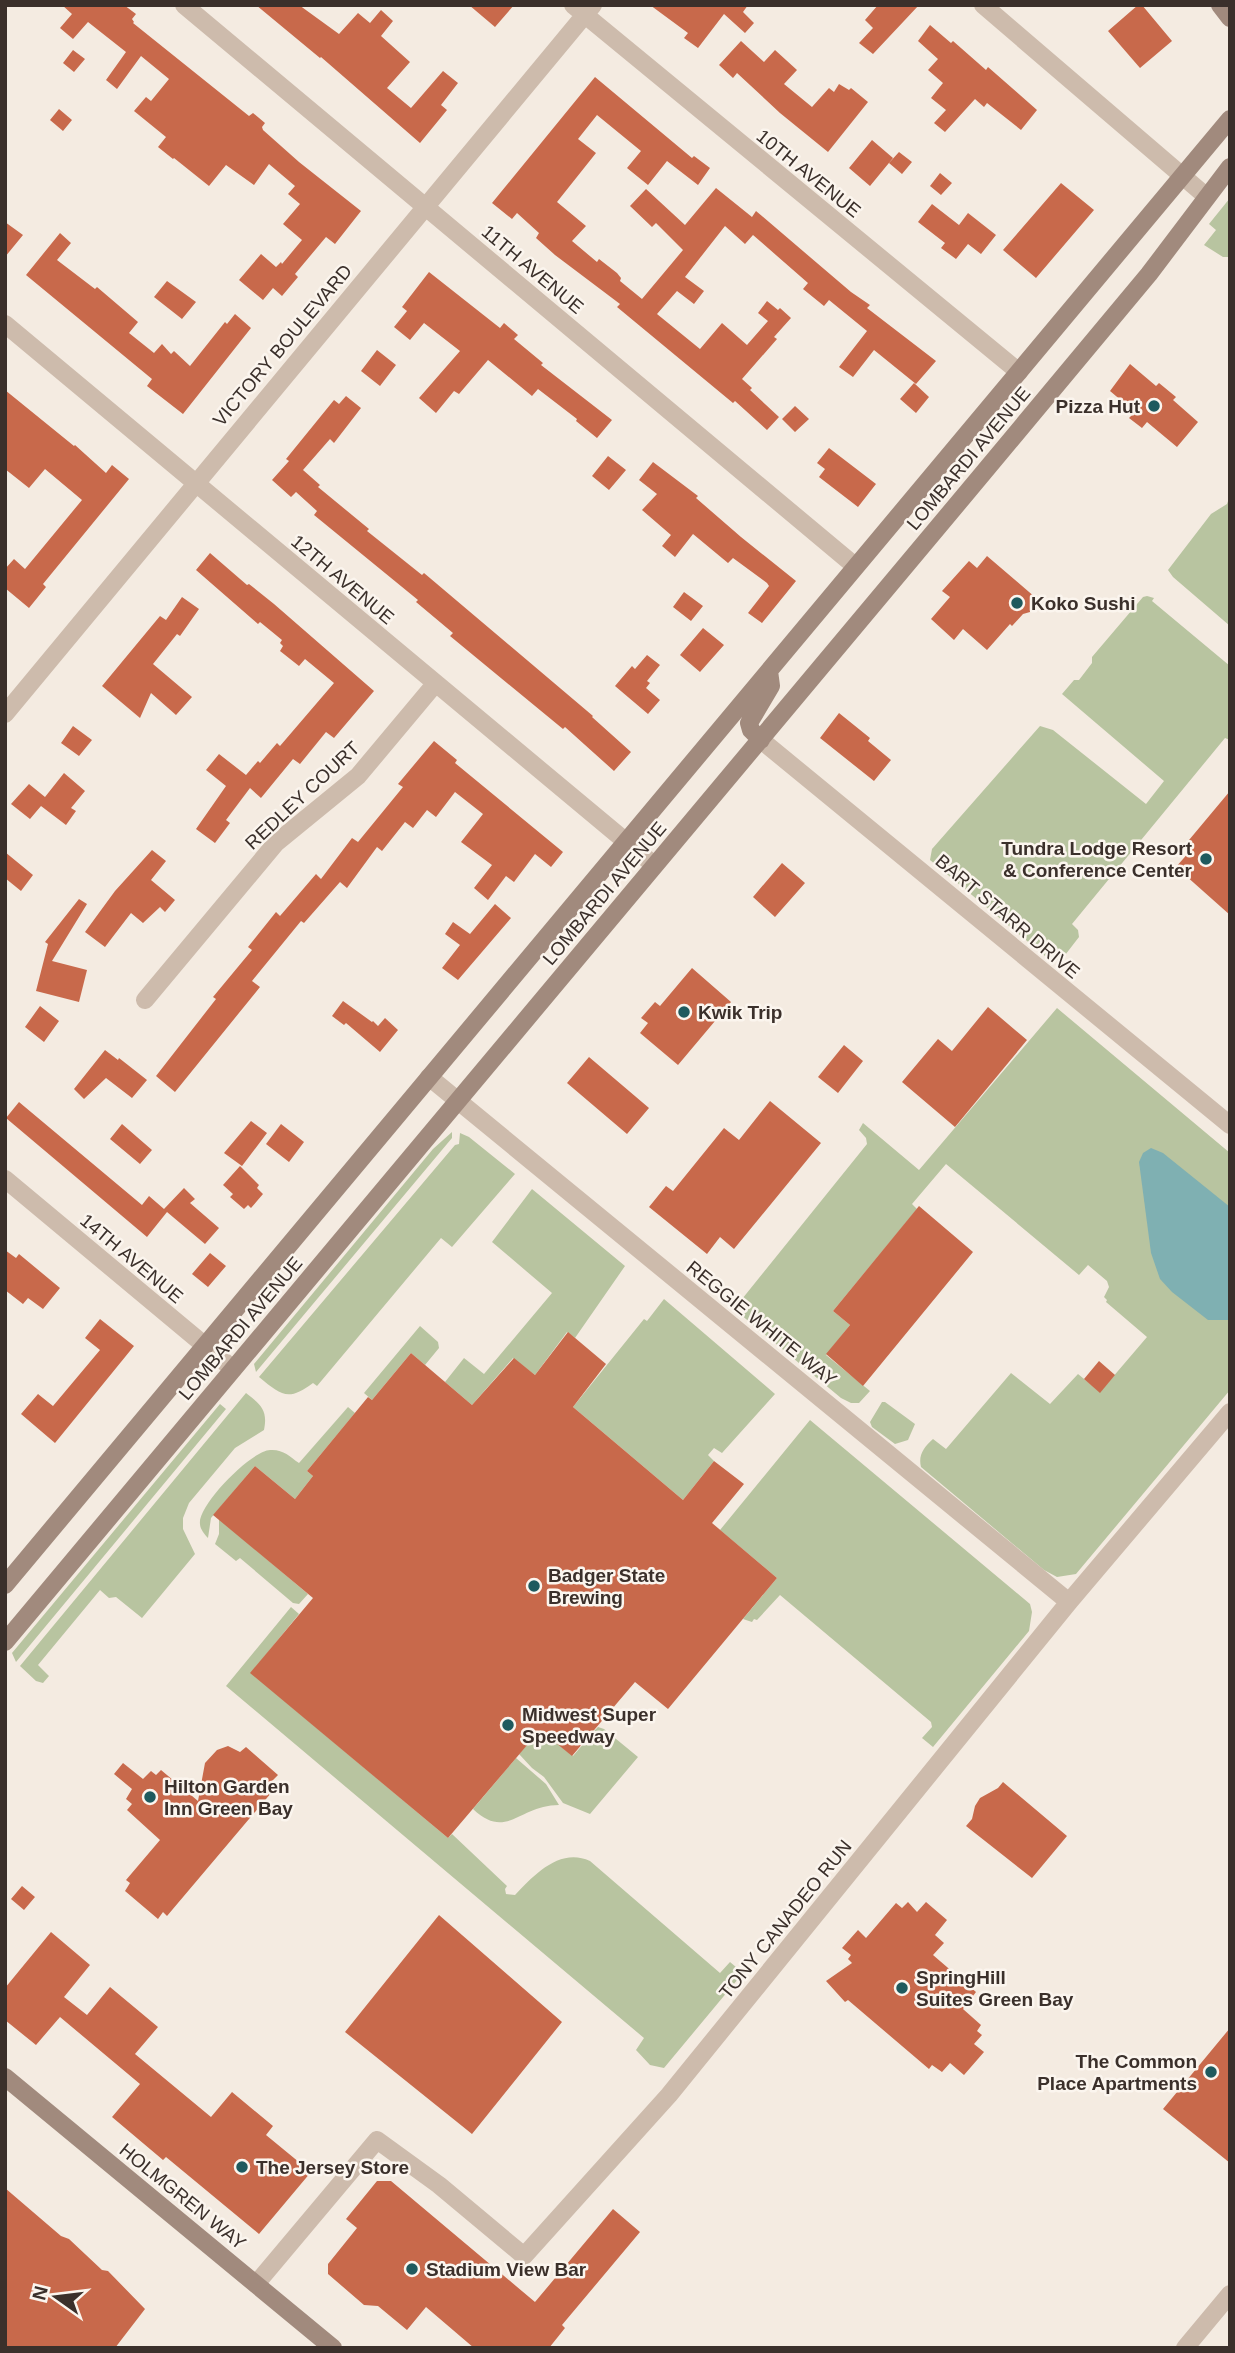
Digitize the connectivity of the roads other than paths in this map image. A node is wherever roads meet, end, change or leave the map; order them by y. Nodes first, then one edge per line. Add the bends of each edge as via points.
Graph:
1 (184, 5) edge
2 (983, 5) edge
3 (1220, 5) edge
4 (584, 9) edge
5 (1230, 18) edge
6 (1230, 119) edge
7 (1228, 170) edge
8 (1183, 177) junction
9 (1207, 197) junction
10 (424, 206) junction
11 (5, 324) edge
12 (1019, 372) junction
13 (196, 483) junction
14 (855, 566) junction
15 (769, 671) junction
16 (435, 684) junction
17 (5, 714) edge
18 (761, 740) junction
19 (626, 842) junction
20 (654, 865) junction
21 (145, 1000) dead end
22 (429, 1077) junction
23 (458, 1101) junction
24 (1230, 1125) edge
25 (5, 1179) edge
26 (205, 1346) junction
27 (233, 1369) junction
28 (1230, 1412) edge
29 (5, 1585) edge
30 (1069, 1602) junction
31 (5, 1642) edge
32 (5, 2077) edge
33 (256, 2284) junction
34 (1230, 2294) edge
35 (326, 2346) edge
36 (1185, 2348) edge

1 - 10 street, 11TH AVENUE
2 - 8 street
3 - 5 main road
4 - 10 street, VICTORY BOULEVARD
4 - 12 street, 10TH AVENUE
6 - 8 main road, LOMBARDI AVENUE
7 - 9 main road, LOMBARDI AVENUE
8 - 9 street
8 - 12 main road, LOMBARDI AVENUE
9 - 18 main road, LOMBARDI AVENUE via 1149,274
10 - 13 street, VICTORY BOULEVARD
10 - 14 street, 11TH AVENUE
11 - 13 street, 12TH AVENUE
12 - 14 main road, LOMBARDI AVENUE
13 - 16 street, 12TH AVENUE
13 - 17 street, VICTORY BOULEVARD
14 - 15 main road, LOMBARDI AVENUE
15 - 18 main road via 771,686 749,723
15 - 19 main road, LOMBARDI AVENUE
16 - 19 street, 12TH AVENUE
16 - 21 street, REDLEY COURT via 358,776 276,843
18 - 20 main road, LOMBARDI AVENUE
18 - 24 street, BART STARR DRIVE
19 - 20 street, 12TH AVENUE
19 - 22 main road, LOMBARDI AVENUE
20 - 23 main road, LOMBARDI AVENUE
22 - 23 street, REGGIE WHITE WAY
22 - 26 main road, LOMBARDI AVENUE
23 - 27 main road, LOMBARDI AVENUE
23 - 30 street, REGGIE WHITE WAY
25 - 26 street, 14TH AVENUE
26 - 27 street, 14TH AVENUE
26 - 29 main road, LOMBARDI AVENUE
27 - 31 main road, LOMBARDI AVENUE
28 - 30 street, TONY CANADEO RUN
30 - 33 street, TONY CANADEO RUN via 669,2095 524,2256 377,2140
32 - 33 main road, HOLMGREN WAY
33 - 35 main road, HOLMGREN WAY
34 - 36 street

